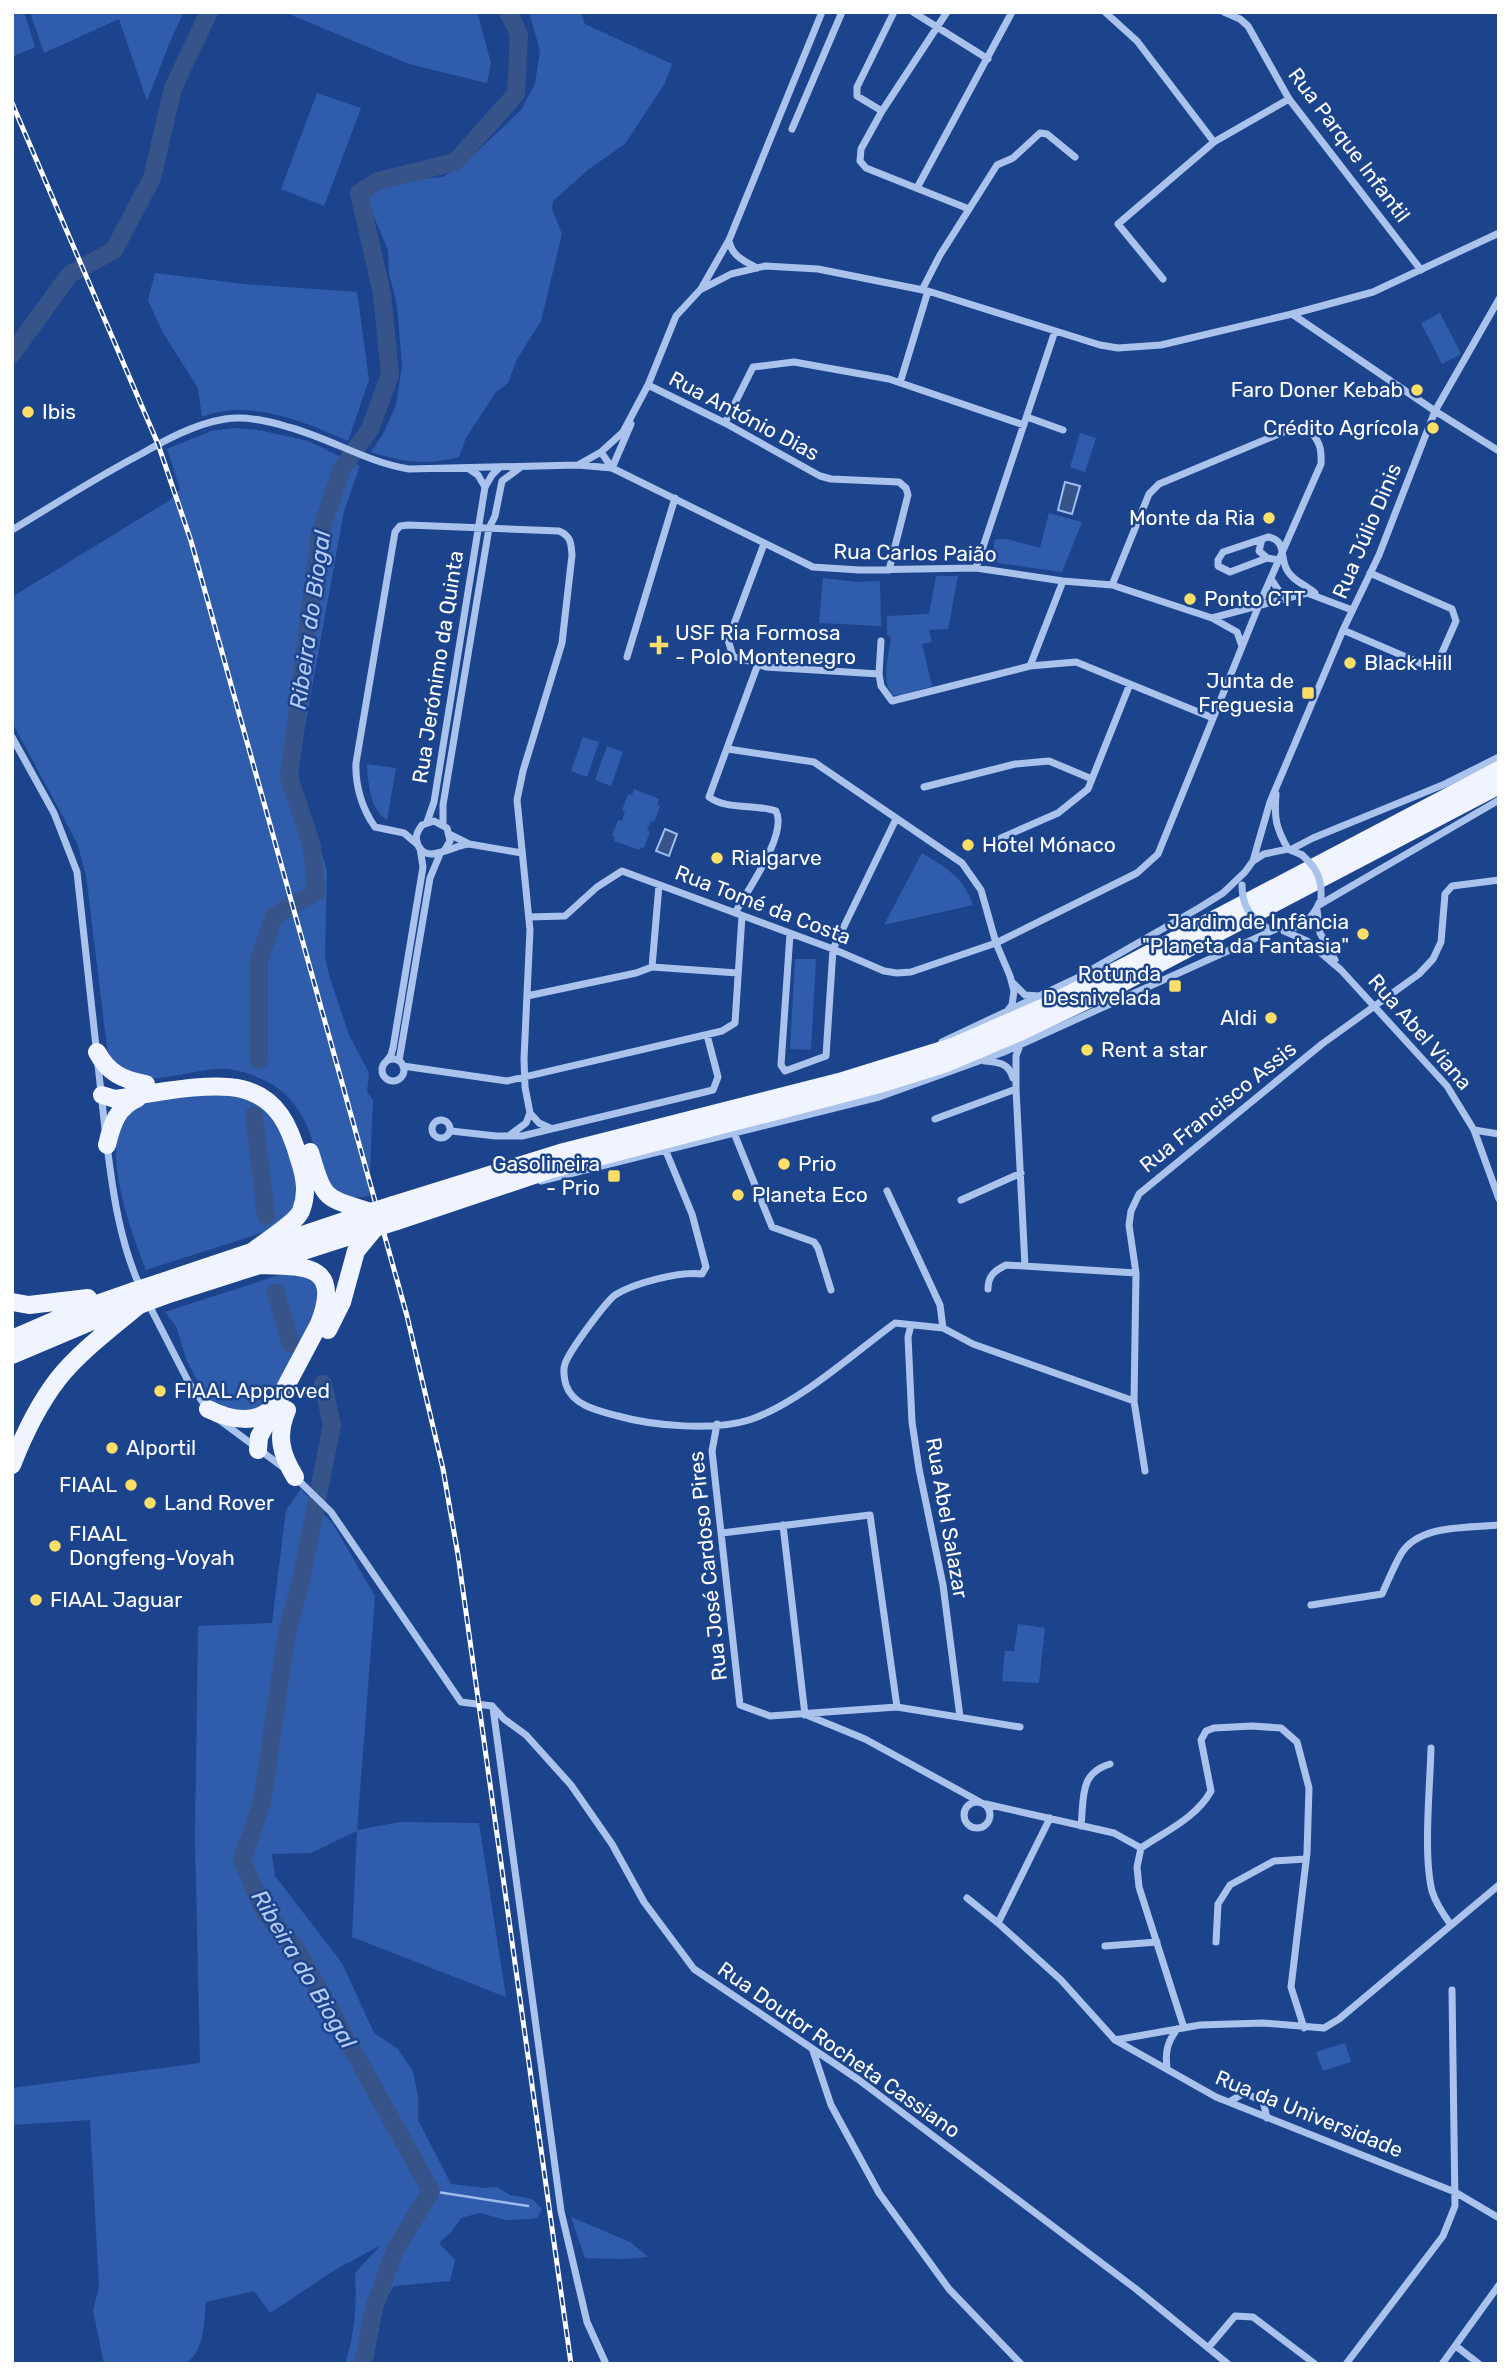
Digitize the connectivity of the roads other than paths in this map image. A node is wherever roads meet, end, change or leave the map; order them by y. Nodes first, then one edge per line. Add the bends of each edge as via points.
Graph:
1 (822, 12) edge
2 (842, 12) edge
3 (894, 12) edge
4 (913, 12) edge
5 (947, 12) edge
6 (1012, 12) edge
7 (1105, 12) edge
8 (1224, 12) edge
9 (937, 27) junction
10 (988, 59) junction
11 (1289, 99) junction
12 (882, 111) junction
13 (792, 129) dead end
14 (1214, 142) junction
15 (1002, 156) dead end
16 (1076, 157) dead end
17 (997, 165) junction
18 (917, 188) junction
19 (969, 209) junction
20 (1499, 233) edge
21 (729, 240) junction
22 (757, 268) junction
23 (1421, 270) junction
24 (1163, 279) dead end
25 (701, 290) junction
26 (925, 290) junction
27 (1499, 299) edge
28 (1292, 314) junction
29 (1055, 331) junction
30 (901, 383) junction
31 (648, 385) junction
32 (1435, 411) junction
33 (635, 412) junction
34 (1026, 421) junction
35 (725, 423) junction
36 (1063, 430) dead end
37 (1499, 451) edge
38 (601, 452) junction
39 (578, 465) junction
40 (521, 466) junction
41 (467, 468) junction
42 (612, 468) junction
43 (497, 470) junction
44 (485, 487) junction
45 (499, 491) junction
46 (675, 498) junction
47 (496, 513) junction
48 (480, 515) junction
49 (467, 527) junction
50 (478, 528) junction
51 (489, 528) junction
52 (12, 530) edge
53 (513, 530) junction
54 (1262, 539) junction
55 (764, 544) junction
56 (1281, 556) junction
57 (1267, 558) junction
58 (976, 568) junction
59 (889, 570) junction
60 (1370, 573) junction
61 (1271, 578) junction
62 (1063, 581) junction
63 (1112, 585) junction
64 (1291, 596) junction
65 (1318, 596) junction
66 (1259, 606) junction
67 (1352, 610) junction
68 (1212, 618) junction
69 (1343, 630) junction
70 (881, 641) dead end
71 (1242, 647) junction
72 (627, 657) dead end
73 (758, 664) junction
74 (1030, 666) junction
75 (879, 674) junction
76 (1130, 684) junction
77 (1213, 718) junction
78 (12, 737) edge
79 (728, 749) junction
80 (1499, 757) edge
81 (1499, 770) edge
82 (1091, 779) junction
83 (1279, 782) junction
84 (1499, 785) edge
85 (924, 787) dead end
86 (1499, 800) edge
87 (897, 819) junction
88 (424, 824) junction
89 (443, 825) junction
90 (395, 831) junction
91 (449, 834) junction
92 (1001, 838) dead end
93 (468, 844) junction
94 (418, 846) junction
95 (1289, 850) junction
96 (442, 852) junction
97 (522, 853) junction
98 (1253, 862) junction
99 (1245, 872) junction
100 (1499, 880) edge
101 (659, 885) junction
102 (1319, 904) junction
103 (738, 914) junction
104 (529, 917) junction
105 (1280, 930) junction
106 (790, 934) junction
107 (996, 943) junction
108 (834, 949) junction
109 (652, 967) junction
110 (1341, 970) junction
111 (738, 973) junction
112 (1010, 976) junction
113 (527, 996) junction
114 (1041, 996) junction
115 (1375, 1004) junction
116 (1006, 1012) junction
117 (707, 1035) junction
118 (1020, 1045) junction
119 (97, 1052) junction
120 (982, 1060) junction
121 (385, 1063) junction
122 (401, 1064) junction
123 (419, 1068) junction
124 (401, 1077) junction
125 (525, 1077) junction
126 (146, 1089) junction
127 (1016, 1089) junction
128 (102, 1095) junction
129 (758, 1102) junction
130 (530, 1113) junction
131 (935, 1119) dead end
132 (550, 1128) junction
133 (1474, 1130) junction
134 (451, 1131) dead end
135 (734, 1133) junction
136 (1499, 1134) edge
137 (510, 1135) junction
138 (107, 1145) junction
139 (665, 1149) junction
140 (1021, 1173) junction
141 (483, 1191) junction
142 (887, 1191) dead end
143 (1499, 1199) edge
144 (961, 1200) dead end
145 (395, 1213) junction
146 (373, 1220) junction
147 (255, 1258) junction
148 (1025, 1266) junction
149 (1136, 1273) junction
150 (988, 1289) dead end
151 (831, 1290) dead end
152 (133, 1297) junction
153 (12, 1302) edge
154 (911, 1325) junction
155 (943, 1328) junction
156 (12, 1339) edge
157 (12, 1354) edge
158 (1134, 1401) junction
159 (283, 1404) junction
160 (208, 1409) junction
161 (717, 1424) junction
162 (258, 1450) junction
163 (12, 1465) edge
164 (1145, 1471) dead end
165 (302, 1483) junction
166 (782, 1525) junction
167 (1499, 1525) edge
168 (722, 1532) junction
169 (1311, 1605) dead end
170 (492, 1706) junction
171 (897, 1707) junction
172 (805, 1714) junction
173 (960, 1717) junction
174 (1020, 1727) dead end
175 (1431, 1748) dead end
176 (1110, 1763) dead end
177 (1050, 1818) junction
178 (1081, 1826) junction
179 (1141, 1848) junction
180 (1306, 1859) junction
181 (1499, 1885) edge
182 (967, 1898) dead end
183 (998, 1923) junction
184 (1451, 1925) junction
185 (1157, 1942) junction
186 (1216, 1942) dead end
187 (1105, 1945) dead end
188 (1451, 1990) dead end
189 (1181, 2028) junction
190 (1304, 2028) junction
191 (1115, 2040) junction
192 (813, 2051) junction
193 (1167, 2068) junction
194 (1229, 2102) junction
195 (1267, 2118) junction
196 (1455, 2192) junction
197 (1495, 2217) edge
198 (1499, 2224) edge
199 (1499, 2285) edge
200 (1456, 2346) junction
201 (1208, 2348) junction
202 (606, 2364) edge
203 (1021, 2364) edge
204 (1228, 2364) edge
205 (1315, 2364) edge
206 (1346, 2364) edge
207 (1442, 2364) edge
208 (1479, 2364) edge

1 - 21 street
2 - 13 street
3 - 12 street via 857,87 857,96
4 - 9 street
5 - 9 street
6 - 10 street
7 - 14 street via 1137,41
8 - 11 street, Rua Parque Infantil via 1248,26
9 - 10 street
9 - 12 street
10 - 18 street
11 - 14 street
11 - 23 street, Rua Parque Infantil
12 - 18 street via 860,149 860,161 866,168
14 - 24 street via 1118,224
15 - 17 street
16 - 17 street via 1048,134 1040,133 1013,158
17 - 19 street
18 - 19 street
19 - 26 street via 940,255
20 - 23 street
21 - 22 street via 731,250
21 - 25 street
22 - 25 street via 731,274
22 - 26 street via 817,268
23 - 28 street via 1373,292
25 - 31 street via 676,316
26 - 29 street
26 - 30 street
27 - 32 street, Rua Júlio Dinis
28 - 29 street via 1161,345 1118,348
28 - 32 street
29 - 34 street
30 - 34 street
30 - 35 street via 794,362 753,367
31 - 33 street
31 - 35 street, Rua António Dias
32 - 37 street
32 - 60 street, Rua Júlio Dinis
33 - 38 street via 623,432
33 - 42 street
34 - 36 street
34 - 58 street
35 - 59 street, Rua António Dias via 831,480 899,482 906,488
38 - 39 street
38 - 42 street
39 - 40 street
39 - 42 street
40 - 43 street
40 - 45 street via 502,481
41 - 43 street
41 - 44 street
41 - 52 street via 386,465 288,426 227,418 172,437
42 - 46 street, Rua Carlos Paião
43 - 44 street, Rua Jerónimo da Quinta
43 - 45 street, Rua Jerónimo da Quinta
44 - 48 street, Rua Jerónimo da Quinta
45 - 47 street, Rua Jerónimo da Quinta
46 - 55 street, Rua Carlos Paião
46 - 72 street
47 - 51 street, Rua Jerónimo da Quinta
47 - 53 street via 499,523
48 - 49 street, Rua Jerónimo da Quinta
48 - 50 street, Rua Jerónimo da Quinta
48 - 51 street, Rua Jerónimo da Quinta
49 - 50 street
49 - 90 street via 408,525 395,532 356,778 368,818 375,827
50 - 51 street
50 - 88 street, Rua Jerónimo da Quinta via 434,802
51 - 53 street
51 - 89 street, Rua Jerónimo da Quinta
53 - 97 street via 559,531 571,542 572,555 562,643 518,788
54 - 56 street via 1276,538
54 - 57 street via 1259,551
54 - 57 street via 1223,552 1218,566 1230,572
55 - 59 street, Rua Carlos Paião via 813,566
55 - 73 street via 728,640 733,656
56 - 57 street
56 - 61 street, Rua Tomé da Costa
56 - 63 street, Rua Tomé da Costa via 1321,464 1318,439 1307,428 1293,428 1159,484 1149,494
56 - 65 street via 1287,571
58 - 59 street, Rua Carlos Paião
58 - 62 street, Rua Carlos Paião
60 - 67 street, Rua Júlio Dinis
60 - 69 street via 1452,609 1456,621 1438,662 1427,666
61 - 64 street via 1279,591
61 - 66 street, Rua Tomé da Costa
62 - 63 street, Rua Carlos Paião
62 - 74 street
63 - 68 street, Rua Carlos Paião
64 - 65 street
64 - 66 street
65 - 67 street
66 - 68 street
66 - 71 street, Rua Tomé da Costa
67 - 69 street, Rua Júlio Dinis
68 - 71 street, Rua Carlos Paião via 1237,632
69 - 83 street, Rua Júlio Dinis
70 - 75 street
71 - 77 street, Rua Tomé da Costa
73 - 75 street
73 - 79 street
74 - 75 street via 892,701
74 - 76 street via 1076,662
76 - 77 street
76 - 82 street
77 - 107 street, Rua Tomé da Costa via 1158,854 1137,873
78 - 119 street via 54,813 77,872
79 - 87 street via 814,762
79 - 103 street via 709,797 716,802 765,807 779,817 778,836
80 - 95 street
81 - 129 main road via 1042,1008 896,1066
82 - 85 street via 1049,761 1015,764
82 - 92 street via 1088,789 1058,813
83 - 95 street, Rua Júlio Dinis via 1275,820
83 - 98 street, Rua Júlio Dinis
84 - 141 main road via 1126,981 944,1064
86 - 102 street
87 - 107 street via 962,863 981,890
87 - 108 street
88 - 89 street via 434,821
88 - 90 street
88 - 94 street, Rua Jerónimo da Quinta via 416,837
89 - 91 street
90 - 94 street
91 - 93 street
91 - 96 street
93 - 96 street
93 - 97 street
94 - 96 street via 428,854
94 - 121 street, Rua Jerónimo da Quinta via 424,867 393,1048
95 - 98 street via 1264,854
95 - 102 street, bridge via 1303,855 1319,874
96 - 122 street via 430,878
97 - 104 street
98 - 99 street
99 - 105 street, bridge via 1242,898 1247,910 1266,927
99 - 114 street via 1199,908
100 - 115 street, Rua Francisco Assis via 1452,886 1445,894 1441,942 1433,959
101 - 103 street, Rua Tomé da Costa
101 - 104 street, Rua Tomé da Costa via 622,872 565,916
101 - 109 street
102 - 105 street via 1301,926
102 - 110 street, Rua Abel Viana via 1323,940
103 - 106 street, Rua Tomé da Costa
103 - 111 street
104 - 113 street
105 - 110 street, Rua Abel Viana via 1307,941
105 - 118 street
106 - 108 street, Rua Tomé da Costa
106 - 108 street via 781,1065 785,1071 826,1056
107 - 108 street, Rua Tomé da Costa via 897,973
107 - 112 street
109 - 111 street
109 - 113 street
110 - 115 street, Rua Abel Viana
111 - 117 street via 735,1023
112 - 114 street via 1025,995
112 - 116 street via 1014,991
113 - 125 street
114 - 116 street
115 - 133 street, Rua Abel Viana via 1447,1086
115 - 149 street, Rua Francisco Assis via 1139,1195 1129,1225
116 - 129 street via 941,1043
117 - 125 street
117 - 132 street via 718,1077 713,1090
118 - 120 street
118 - 127 street
119 - 126 main road via 118,1077
119 - 128 street
120 - 127 street via 1006,1066
120 - 135 street via 879,1097
121 - 122 street
121 - 124 street via 386,1078
122 - 123 street
122 - 124 street
123 - 124 street
123 - 125 street via 507,1081
125 - 130 street
126 - 128 main road via 107,1090
126 - 138 main road via 116,1116
126 - 146 main road via 221,1077 262,1085 284,1101 299,1121 326,1195
126 - 147 main road via 241,1089 264,1099 281,1114 291,1131 306,1192 295,1220
127 - 131 street
127 - 140 street
128 - 138 street
129 - 145 main road via 560,1153
130 - 132 street
130 - 137 street via 526,1123
132 - 137 street
133 - 136 street
133 - 143 street, Rua Abel Viana
134 - 137 street
135 - 139 street
135 - 151 street via 772,1227 814,1242
138 - 160 street via 116,1214 131,1268 177,1361
139 - 141 street via 553,1179
139 - 161 street via 692,1214 706,1267 702,1274 674,1276 614,1296 565,1363 566,1384 582,1404 624,1418 660,1425
140 - 144 street
140 - 148 street
141 - 145 main road
142 - 155 street via 940,1304
145 - 146 main road, bridge
146 - 147 main road
146 - 159 main road via 356,1251 342,1302
147 - 152 main road, bridge
147 - 159 main road via 309,1267 319,1274 327,1294 320,1324
148 - 149 street
148 - 150 street via 997,1269
149 - 158 street, Rua Francisco Assis
152 - 153 main road via 29,1305
152 - 156 main road via 74,1312
152 - 157 main road
152 - 163 main road via 60,1376 40,1405
154 - 155 street
154 - 161 street via 895,1323 772,1410 747,1421
154 - 173 street, Rua Abel Salazar via 912,1422 943,1585
155 - 158 street via 973,1345
158 - 164 street, Rua Francisco Assis
159 - 160 main road via 241,1420
159 - 162 main road via 268,1443
159 - 165 main road via 281,1448
160 - 162 street
161 - 168 street, Rua José Cardoso Pires via 712,1451
162 - 165 street
165 - 170 street via 331,1512 461,1702
166 - 168 street
166 - 171 street via 870,1515
166 - 172 street
167 - 169 street via 1437,1531 1402,1553 1382,1594
168 - 172 street, Rua José Cardoso Pires via 740,1704 770,1716
170 - 192 street, Rua Doutor Rocheta Cassiano via 526,1735 571,1785 612,1844 644,1902 694,1969
170 - 202 street via 561,2211 587,2322
171 - 172 street
171 - 173 street
172 - 177 street via 865,1739 983,1803
173 - 174 street
175 - 184 street via 1432,1891
176 - 178 street via 1086,1781
177 - 178 street
177 - 183 street
178 - 179 street via 1114,1833
179 - 180 street via 1204,1804 1211,1791 1201,1740 1206,1731 1252,1726 1281,1728 1297,1742 1309,1788
179 - 185 street via 1139,1887
180 - 186 street via 1273,1861 1230,1885 1218,1904
180 - 190 street via 1291,1987
181 - 184 street
182 - 183 street, Rua da Universidade
183 - 191 street, Rua da Universidade via 1061,1980
184 - 190 street via 1339,2019 1324,2028
185 - 187 street
185 - 189 street
188 - 196 street
189 - 190 street via 1264,2023
189 - 191 street
189 - 193 street via 1168,2041
191 - 193 street, Rua da Universidade
192 - 201 street, Rua Doutor Rocheta Cassiano via 951,2149
192 - 203 street via 831,2105 879,2193 949,2289
193 - 194 street, Rua da Universidade
194 - 195 street, Rua da Universidade
194 - 195 street via 1244,2093 1263,2101
195 - 196 street, Rua da Universidade
196 - 197 street, Rua da Universidade
196 - 206 street via 1455,2206 1443,2236
197 - 198 street, Rua da Universidade
199 - 200 street
200 - 207 street
200 - 208 street
201 - 204 street, Rua Doutor Rocheta Cassiano
201 - 205 street via 1235,2315 1245,2315

